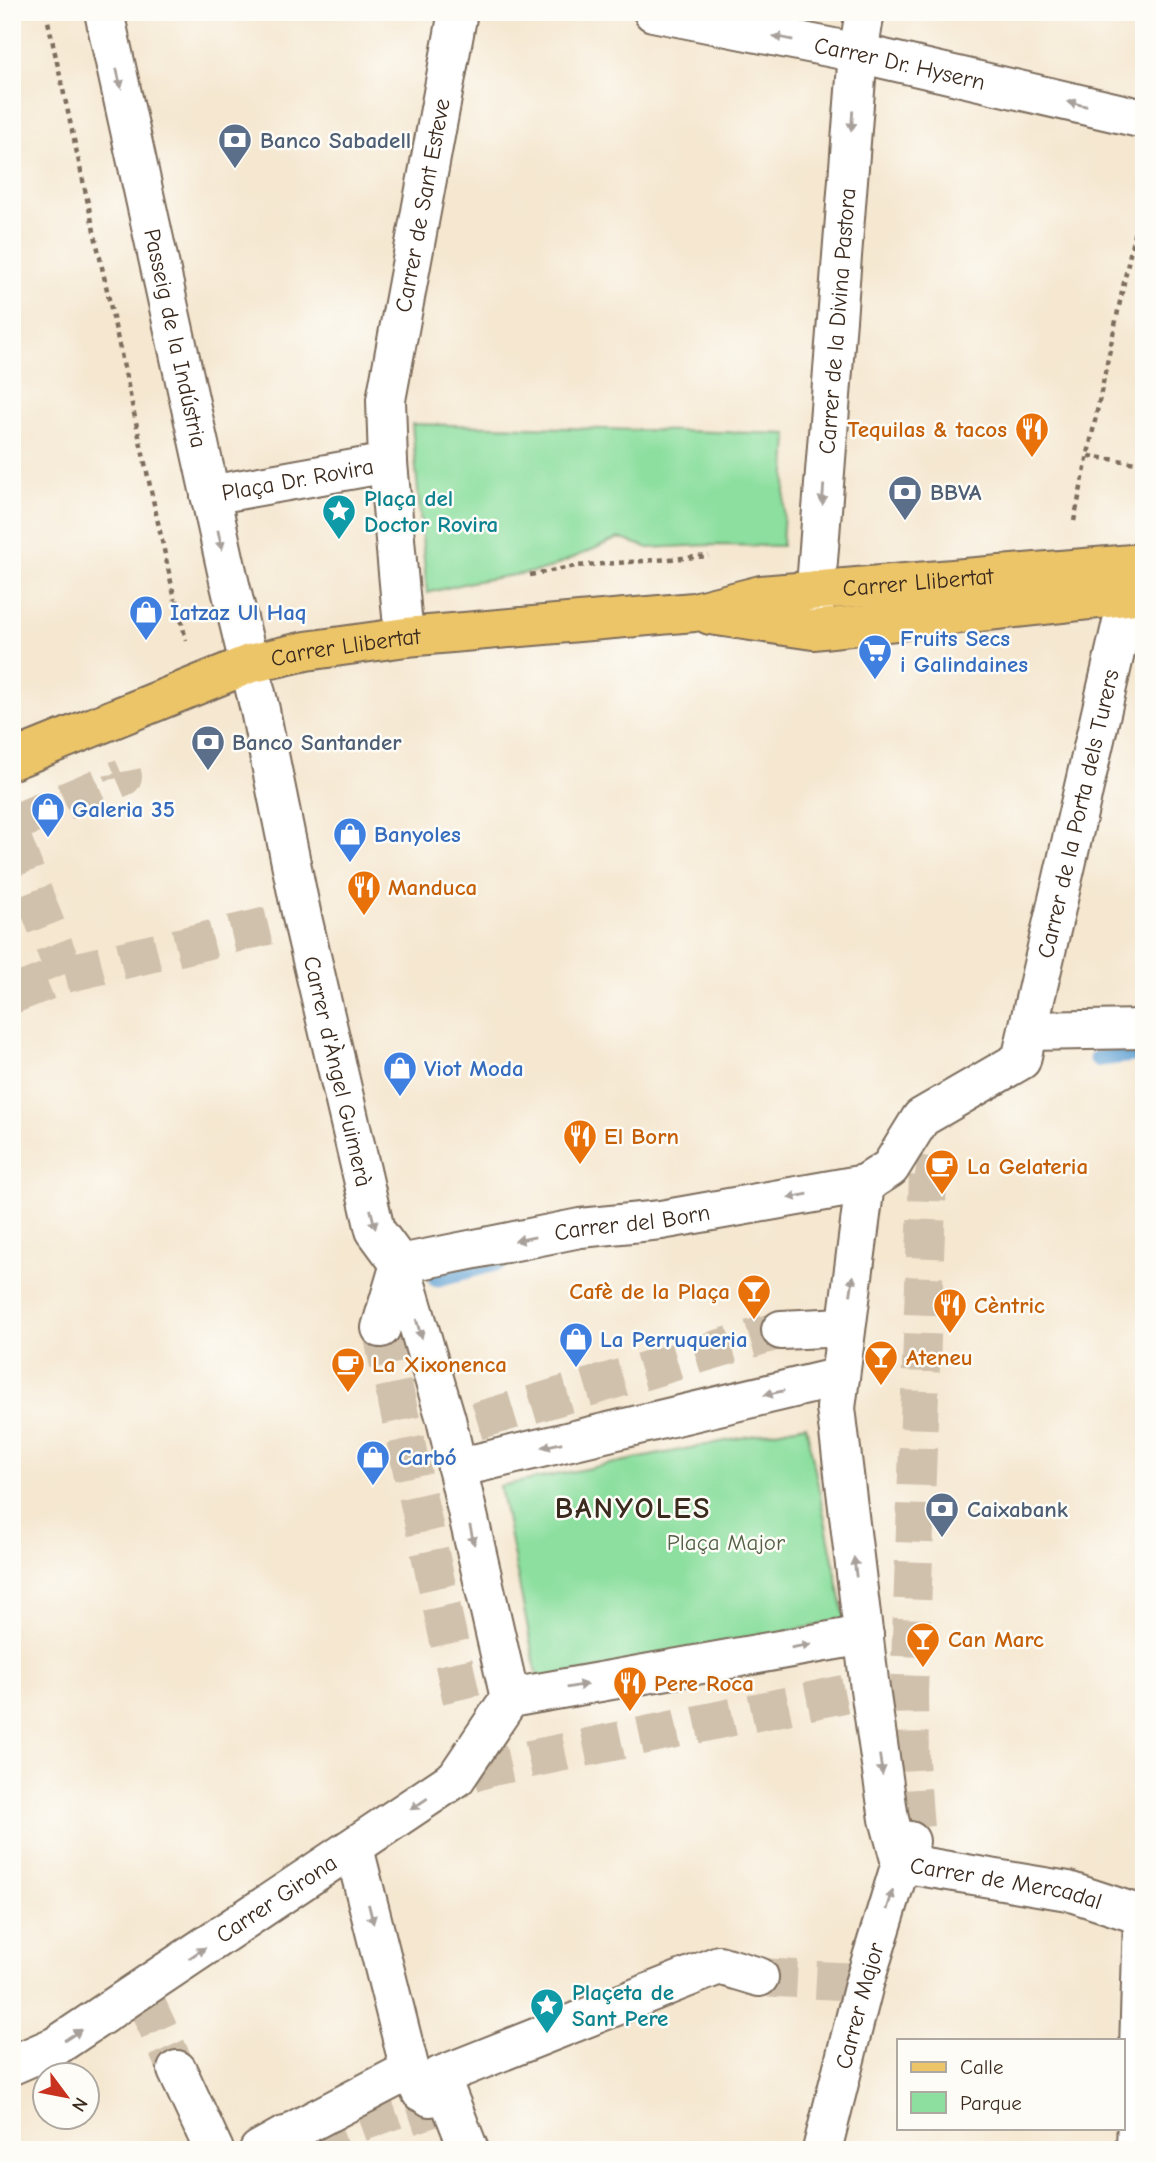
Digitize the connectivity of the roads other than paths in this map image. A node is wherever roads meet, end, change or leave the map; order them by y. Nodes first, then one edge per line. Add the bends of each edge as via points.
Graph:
1 (104, 12) edge
2 (458, 12) edge
3 (653, 12) edge
4 (865, 12) edge
5 (858, 53) junction
6 (1144, 119) edge
7 (386, 400) joint
8 (388, 463) junction
9 (210, 495) junction
10 (1140, 575) edge
11 (814, 611) junction
12 (694, 612) junction
13 (406, 637) junction
14 (249, 664) junction
15 (12, 760) edge
16 (1144, 1029) edge
17 (1028, 1031) junction
18 (890, 1175) junction
19 (400, 1264) junction
20 (846, 1327) junction
21 (381, 1328) tunnel mouth
22 (781, 1330) tunnel mouth
23 (840, 1377) junction
24 (457, 1468) junction
25 (864, 1635) junction
26 (510, 1698) junction
27 (908, 1846) junction
28 (354, 1848) junction
29 (1144, 1916) edge
30 (759, 1977) tunnel mouth
31 (13, 2064) edge
32 (177, 2070) tunnel mouth
33 (425, 2084) junction
34 (291, 2135) edge
35 (214, 2150) edge
36 (469, 2150) edge
37 (822, 2150) edge
38 (1136, 2150) edge

1 -> 9 street, Passeig de la Indústria
2 - 7 street, Carrer de Sant Esteve
5 -> 3 street, Carrer Dr. Hysern
4 - 5 street, Carrer de la Divina Pastora
6 -> 5 street, Carrer Dr. Hysern
5 -> 11 street, Carrer de la Divina Pastora
7 - 8 street, Plaça Dr. Rovira
8 - 9 street, Plaça Dr. Rovira
8 - 13 street, Plaça Dr. Rovira
9 -> 14 street, Passeig de la Indústria
10 - 11 main road, Carrer Llibertat
10 - 17 street, Carrer de la Porta dels Turers
11 - 12 main road, Carrer Llibertat via 757,622
11 - 12 main road, Carrer Llibertat via 761,595
12 - 13 main road, Carrer Llibertat
13 - 14 main road, Carrer Llibertat via 306,650
14 - 15 main road, Carrer Llibertat
14 -> 19 street, Carrer d'Àngel Guimerà via 289,920 329,1034 375,1230
16 - 17 street
17 - 18 street, Carrer de la Porta dels Turers via 1021,1060 921,1118
18 -> 19 street, Carrer del Born
20 -> 18 street
19 - 21 street
19 -> 24 street, Carrer d'Àngel Guimerà via 449,1426
20 - 22 street
20 - 23 street
23 -> 24 street
25 -> 23 street via 836,1408
24 -> 26 street
26 -> 25 street
25 -> 27 street via 889,1819
26 -> 28 street, Carrer Girona via 474,1751
27 - 29 street, Carrer de Mercadal
37 -> 27 street, Carrer Major via 861,1983
31 -> 28 street, Carrer Girona via 56,2046 142,1994
28 -> 33 street
29 - 38 street
30 - 33 street via 719,1965
32 - 35 street
33 - 34 street
33 - 36 street

